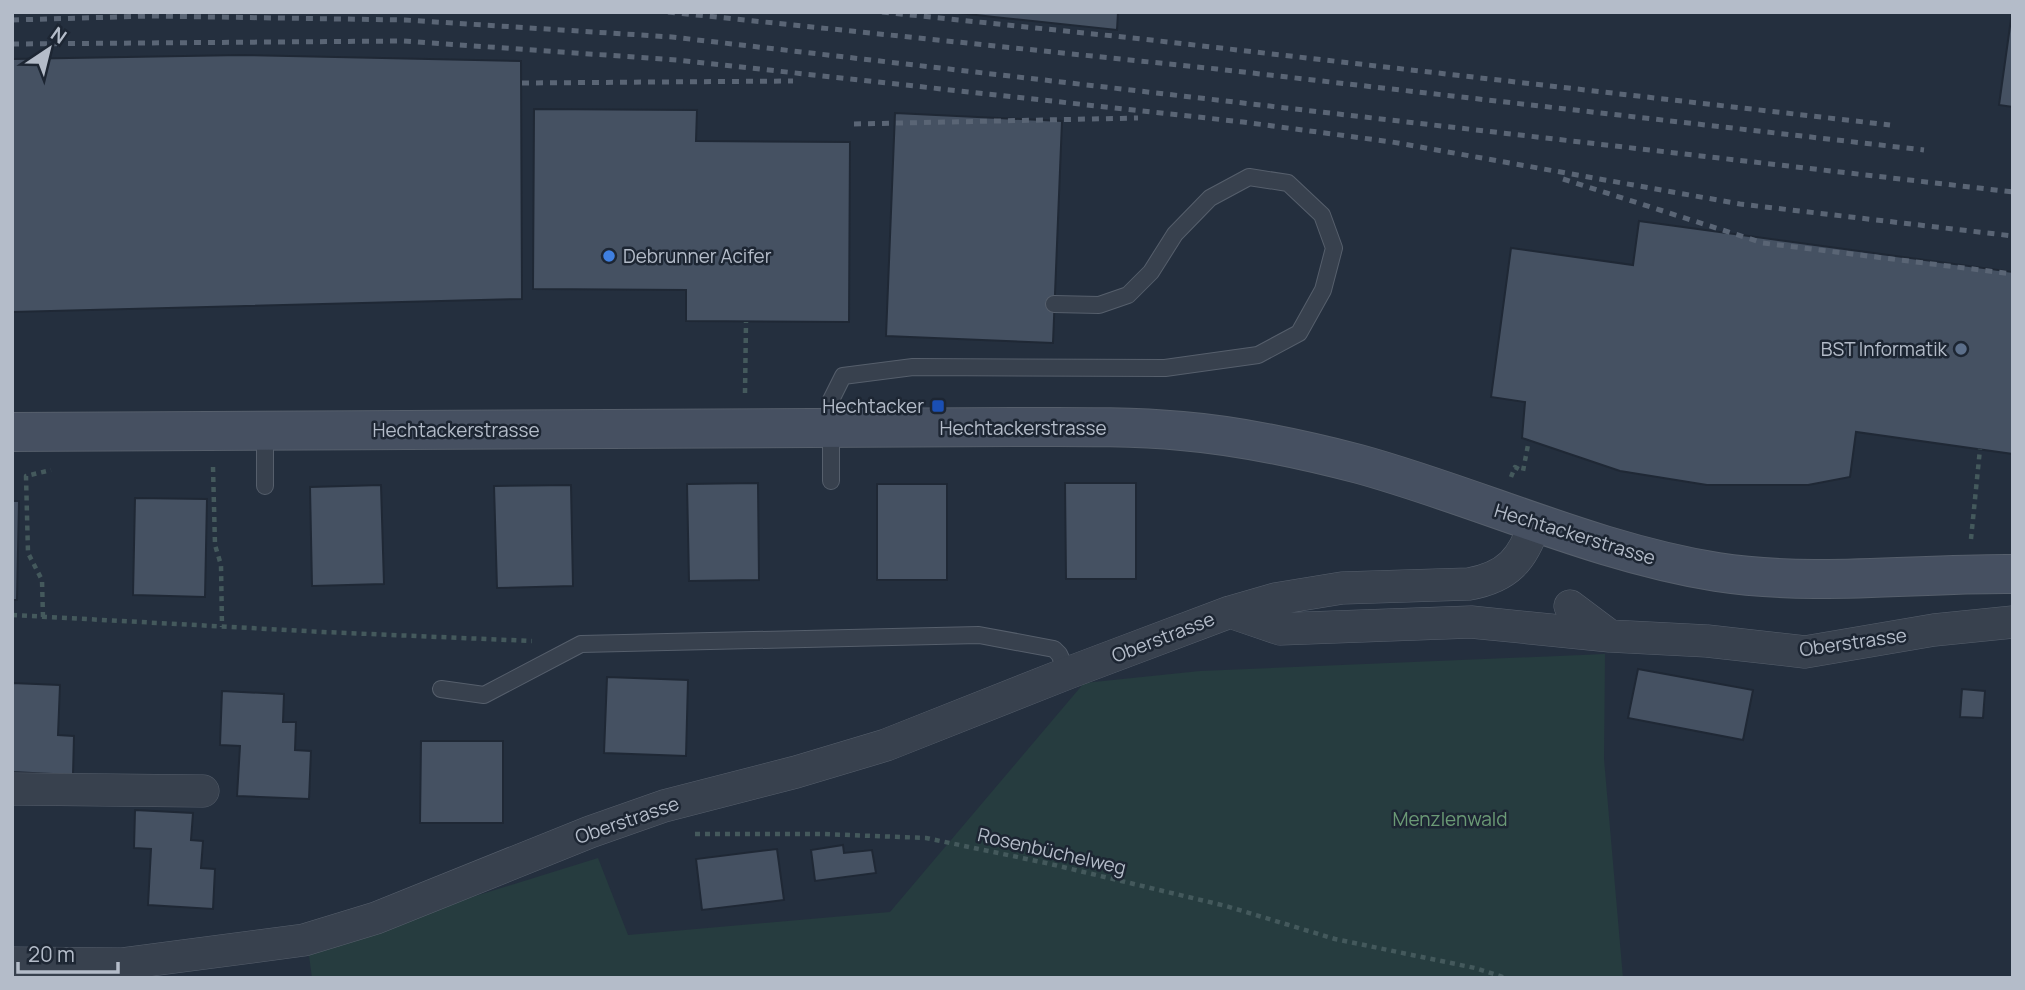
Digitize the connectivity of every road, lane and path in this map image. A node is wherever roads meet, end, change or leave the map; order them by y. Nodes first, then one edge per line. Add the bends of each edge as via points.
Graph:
1 (1054, 304) dead end
2 (746, 322) dead end
3 (831, 428) junction
4 (744, 429) junction
5 (265, 431) junction
6 (12, 432) edge
7 (1980, 449) dead end
8 (213, 455) dead end
9 (62, 467) dead end
10 (831, 481) dead end
11 (265, 486) dead end
12 (1535, 523) junction
13 (1967, 573) junction
14 (2013, 574) edge
15 (1570, 606) dead end
16 (1230, 612) junction
17 (12, 615) edge
18 (43, 617) junction
19 (2013, 622) edge
20 (222, 626) junction
21 (1609, 636) junction
22 (571, 649) junction
23 (1068, 673) junction
24 (441, 689) dead end
25 (12, 789) edge
26 (203, 791) dead end
27 (692, 834) dead end
28 (12, 963) edge
29 (1506, 978) edge

1 - 3 lane via 1099,305 1128,295 1210,198 1249,177 1288,183 1322,215 1334,248 1323,290 1299,332 1258,355 1165,368 913,367 844,376 831,400
2 - 4 path
3 - 4 street, Hechtackerstrasse
3 - 10 lane
3 - 12 street, Hechtackerstrasse via 1184,431 1315,453
4 - 5 street, Hechtackerstrasse
5 - 6 street, Hechtackerstrasse
5 - 11 lane
7 - 13 path
8 - 20 path
9 - 18 path via 26,476 28,552 42,580
12 - 13 street, Hechtackerstrasse via 1619,551 1718,572 1788,579
12 - 16 street, Oberstrasse via 1519,559 1489,580 1342,588
13 - 14 street, Hechtackerstrasse
15 - 21 street
16 - 21 street, Oberstrasse via 1280,629 1471,622
16 - 23 street, Oberstrasse
17 - 18 path
18 - 20 path
19 - 21 street, Oberstrasse via 1805,652
20 - 22 path via 537,641
22 - 23 lane via 580,644 979,635 1054,649
22 - 24 lane via 484,695
23 - 28 street, Oberstrasse via 886,745 603,827 376,918 304,940 121,964
25 - 26 street
27 - 29 path, Rosenbüchelweg via 926,838 1226,906 1335,939

